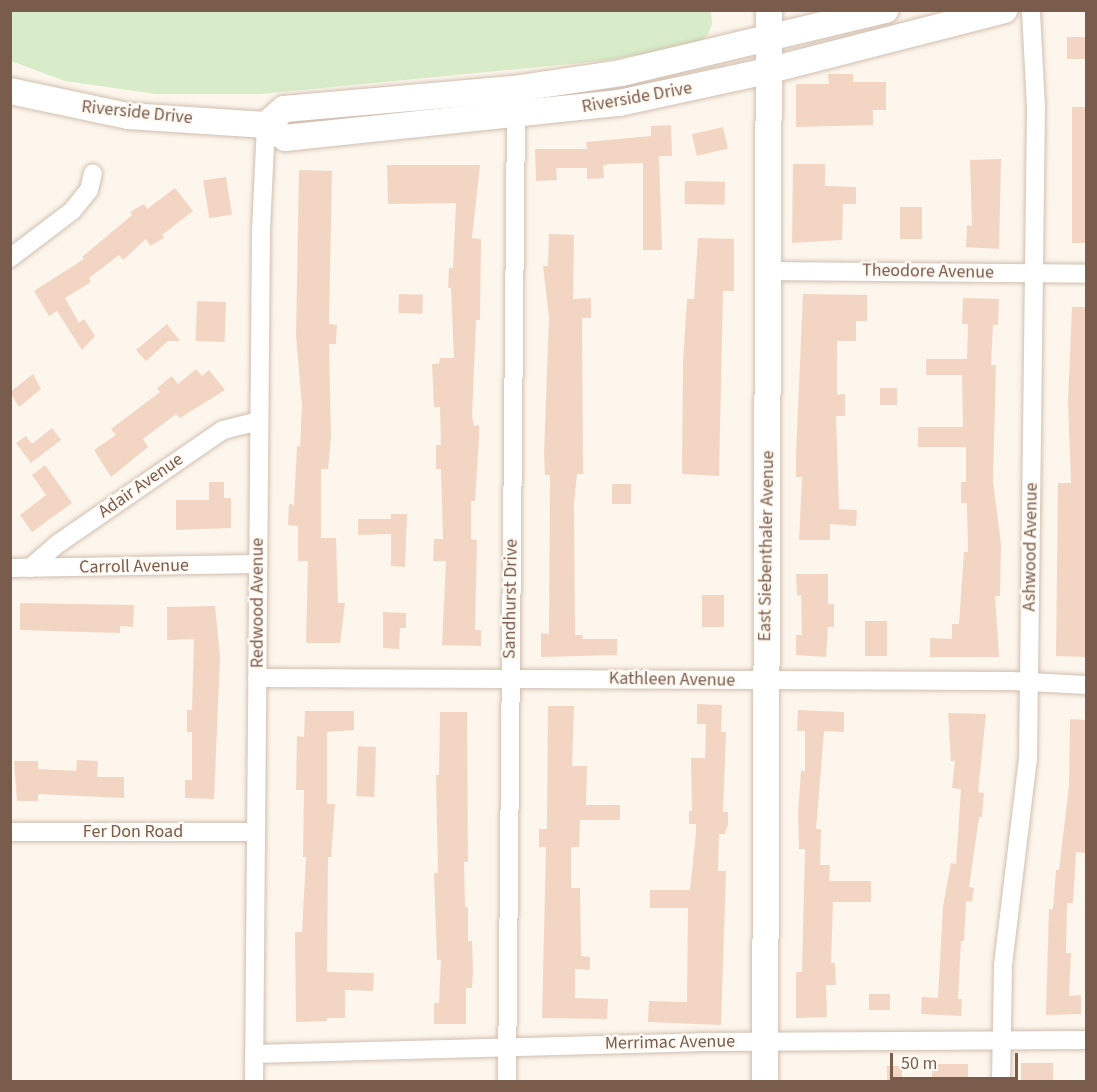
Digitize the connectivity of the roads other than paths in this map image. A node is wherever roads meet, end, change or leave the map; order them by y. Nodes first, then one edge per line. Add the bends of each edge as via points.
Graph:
1 (769, 10) edge
2 (886, 10) edge
3 (1004, 10) edge
4 (1031, 10) edge
5 (767, 40) junction
6 (766, 72) junction
7 (10, 91) edge
8 (516, 116) junction
9 (266, 125) junction
10 (93, 173) dead end
11 (10, 258) edge
12 (770, 271) junction
13 (1034, 273) junction
14 (1086, 274) edge
15 (259, 421) junction
16 (258, 564) junction
17 (10, 568) edge
18 (30, 568) junction
19 (257, 678) junction
20 (510, 678) junction
21 (766, 681) junction
22 (1030, 682) junction
23 (1086, 684) edge
24 (10, 832) edge
25 (256, 832) junction
26 (1086, 1040) edge
27 (764, 1041) junction
28 (1001, 1041) junction
29 (507, 1047) junction
30 (254, 1054) junction
31 (254, 1082) edge
32 (507, 1082) edge
33 (765, 1082) edge
34 (1001, 1082) edge

1 - 5 main road, East Siebenthaler Avenue
2 - 5 main road, Riverside Drive
3 - 6 main road, Riverside Drive
4 - 13 street, Ashwood Avenue via 1036,107
5 - 6 main road, East Siebenthaler Avenue
5 - 9 main road, Riverside Drive via 621,73 524,87 284,109
6 - 8 main road, Riverside Drive via 619,104
6 - 12 main road, East Siebenthaler Avenue
7 - 9 main road, Riverside Drive via 128,116
8 - 9 main road, Riverside Drive via 285,138
8 - 20 street, Sandhurst Drive
9 - 15 street, Redwood Avenue
10 - 11 street via 89,190 72,212
12 - 13 street, Theodore Avenue
12 - 21 main road, East Siebenthaler Avenue
13 - 14 street, Theodore Avenue
13 - 22 street, Ashwood Avenue
15 - 16 street, Redwood Avenue
15 - 18 street, Adair Avenue via 223,430 59,543
16 - 18 street, Carroll Avenue
16 - 19 street, Redwood Avenue
17 - 18 street, Carroll Avenue
19 - 20 street, Kathleen Avenue
19 - 25 street, Redwood Avenue
20 - 21 street, Kathleen Avenue
20 - 29 street, Sandhurst Drive
21 - 22 street, Kathleen Avenue
21 - 27 main road, East Siebenthaler Avenue
22 - 23 street, Kathleen Avenue
22 - 28 street, Ashwood Avenue via 1026,803 1003,965
24 - 25 street, Fer Don Road
25 - 30 street, Redwood Avenue
26 - 28 street, Merrimac Avenue
27 - 28 street, Merrimac Avenue
27 - 29 street, Merrimac Avenue
27 - 33 main road, East Siebenthaler Avenue
28 - 34 street, Ashwood Avenue
29 - 30 street, Merrimac Avenue
29 - 32 street, Sandhurst Drive
30 - 31 street, Redwood Avenue

